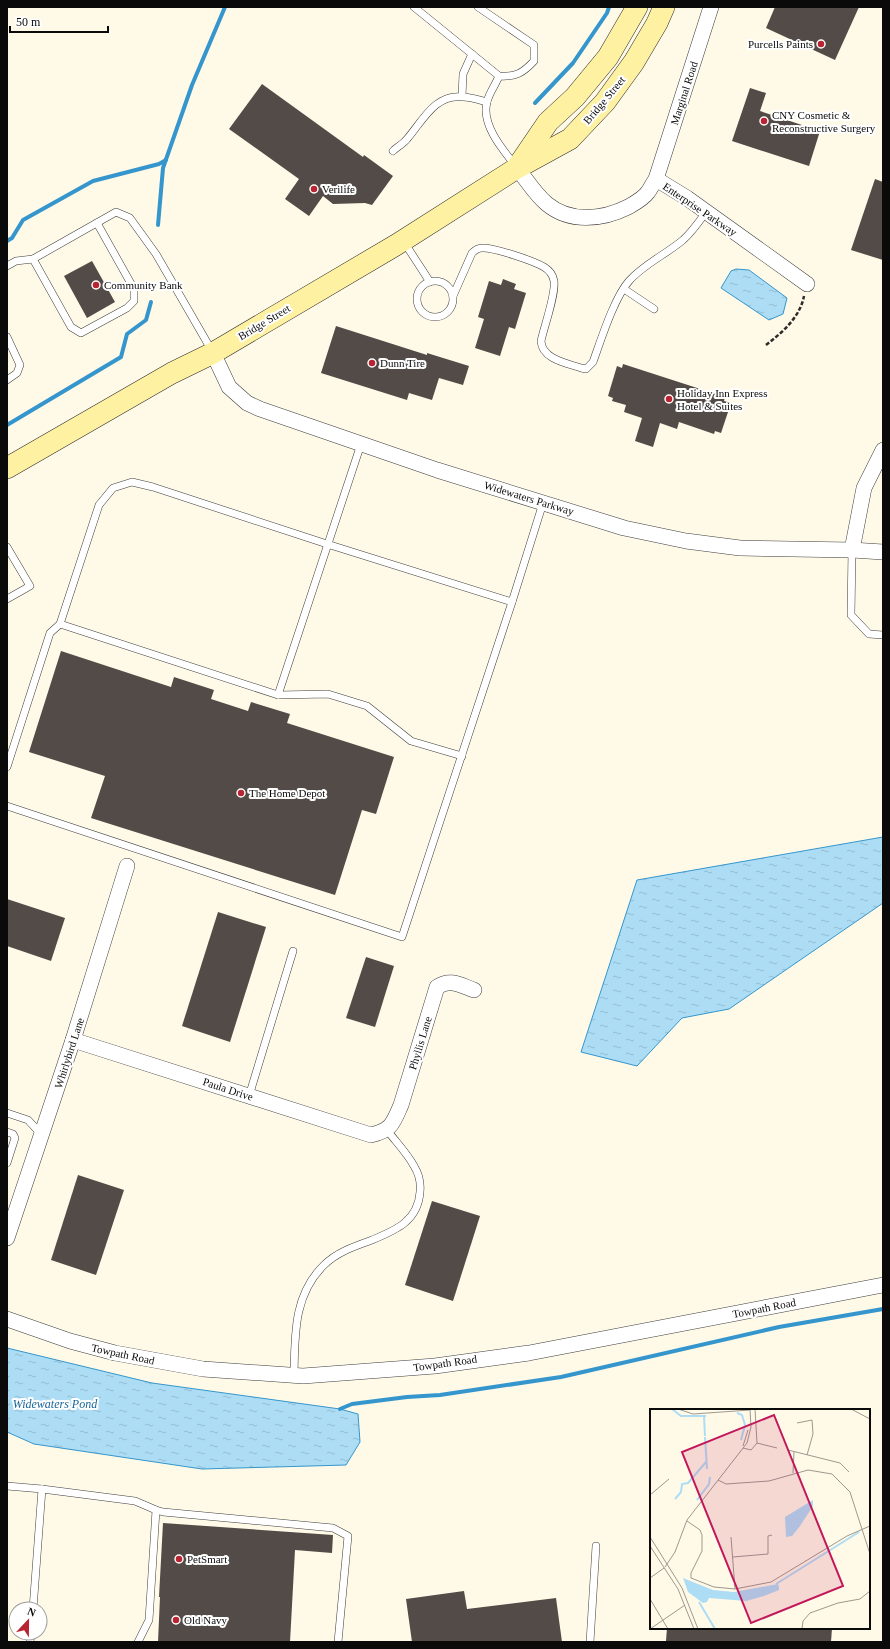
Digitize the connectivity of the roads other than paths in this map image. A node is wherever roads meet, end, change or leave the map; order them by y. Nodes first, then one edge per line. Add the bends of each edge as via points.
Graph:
1 (414, 7) edge
2 (478, 7) edge
3 (637, 7) edge
4 (664, 7) edge
5 (711, 7) edge
6 (472, 54) junction
7 (499, 76) junction
8 (462, 96) junction
9 (487, 102) junction
10 (392, 151) dead end
11 (517, 168) junction
12 (656, 179) junction
13 (706, 212) junction
14 (97, 222) junction
15 (403, 240) junction
16 (33, 259) junction
17 (7, 266) edge
18 (430, 282) junction
19 (807, 284) road end
20 (624, 289) junction
21 (453, 296) junction
22 (654, 309) dead end
23 (7, 337) edge
24 (213, 353) junction
25 (7, 380) edge
26 (361, 444) junction
27 (883, 450) edge
28 (7, 468) edge
29 (543, 503) junction
30 (327, 544) junction
31 (7, 547) edge
32 (852, 550) junction
33 (883, 552) edge
34 (7, 599) edge
35 (512, 602) junction
36 (60, 624) junction
37 (883, 635) edge
38 (278, 695) junction
39 (462, 756) junction
40 (7, 767) edge
41 (7, 806) edge
42 (127, 866) dead end
43 (293, 951) dead end
44 (474, 990) dead end
45 (73, 1040) junction
46 (249, 1096) junction
47 (7, 1113) edge
48 (385, 1131) junction
49 (7, 1132) edge
50 (42, 1135) junction
51 (7, 1163) edge
52 (7, 1238) edge
53 (883, 1285) edge
54 (7, 1319) edge
55 (294, 1376) junction
56 (7, 1486) edge
57 (42, 1489) junction
58 (156, 1510) junction
59 (596, 1546) dead end
60 (33, 1601) edge
61 (138, 1642) edge
62 (338, 1642) edge
63 (590, 1642) edge

1 - 6 lane
2 - 7 lane via 534,45 534,61 524,71 510,77
3 - 11 main road, Bridge Street via 608,57 575,97 548,122
4 - 11 main road, Bridge Street via 634,62 605,102 570,140
5 - 12 street, Marginal Road
6 - 7 lane
6 - 8 lane via 464,74
7 - 9 lane
8 - 9 lane
8 - 10 lane via 437,104 406,140
9 - 11 lane via 487,116 494,139
11 - 12 street, Enterprise Parkway via 546,203 560,212 579,217 598,218 617,212 648,193
11 - 15 main road, Bridge Street
12 - 13 street, Enterprise Parkway
13 - 19 street, Enterprise Parkway
13 - 20 lane via 682,241 649,262
14 - 16 lane
14 - 16 lane via 134,289 134,301 127,308 81,333 71,327
14 - 24 lane via 116,212 130,218 156,254
15 - 18 lane
15 - 24 main road, Bridge Street
16 - 17 lane via 16,261
18 - 21 lane via 448,286
18 - 21 lane via 421,289 417,301 426,315 438,318 443,316 452,308
20 - 21 lane via 593,362 586,369 548,356 541,347 540,341 554,288 551,274 544,266 491,249 477,249 472,253
20 - 22 lane
23 - 25 lane via 20,365 17,374
24 - 26 street, Widewaters Parkway via 230,387 247,403 260,410
24 - 28 main road, Bridge Street via 172,373
26 - 29 street, Widewaters Parkway
26 - 30 lane
27 - 32 street via 864,488
29 - 32 street, Widewaters Parkway via 624,528 686,541 740,548
29 - 35 lane
30 - 35 lane
30 - 36 lane via 132,482 113,488 99,505
30 - 38 lane
31 - 34 lane via 30,586
32 - 33 street, Widewaters Parkway
32 - 37 lane via 851,615 869,634
35 - 39 lane
36 - 38 lane
36 - 40 lane via 50,633
38 - 39 lane via 328,694 367,706 411,741
39 - 41 lane via 402,937
42 - 45 street, Whirlybird Lane
43 - 46 lane
44 - 48 street, Phyllis Lane via 450,982 444,982 437,987 401,1105 393,1122
45 - 46 street, Paula Drive
45 - 50 street, Whirlybird Lane
46 - 48 street, Paula Drive via 371,1135
47 - 50 lane via 28,1120
48 - 55 lane via 415,1167 421,1184 420,1200 414,1215 405,1224 389,1234 342,1251 324,1265 312,1280 299,1306 295,1333
49 - 51 lane via 15,1138
50 - 52 street, Whirlybird Lane
53 - 55 street, Towpath Road via 528,1353 412,1368
54 - 55 street, Towpath Road via 70,1341 122,1355 203,1369
56 - 57 lane
57 - 58 lane via 135,1501
57 - 60 lane
58 - 61 lane via 149,1620
58 - 62 lane via 333,1528 348,1536
59 - 63 lane

